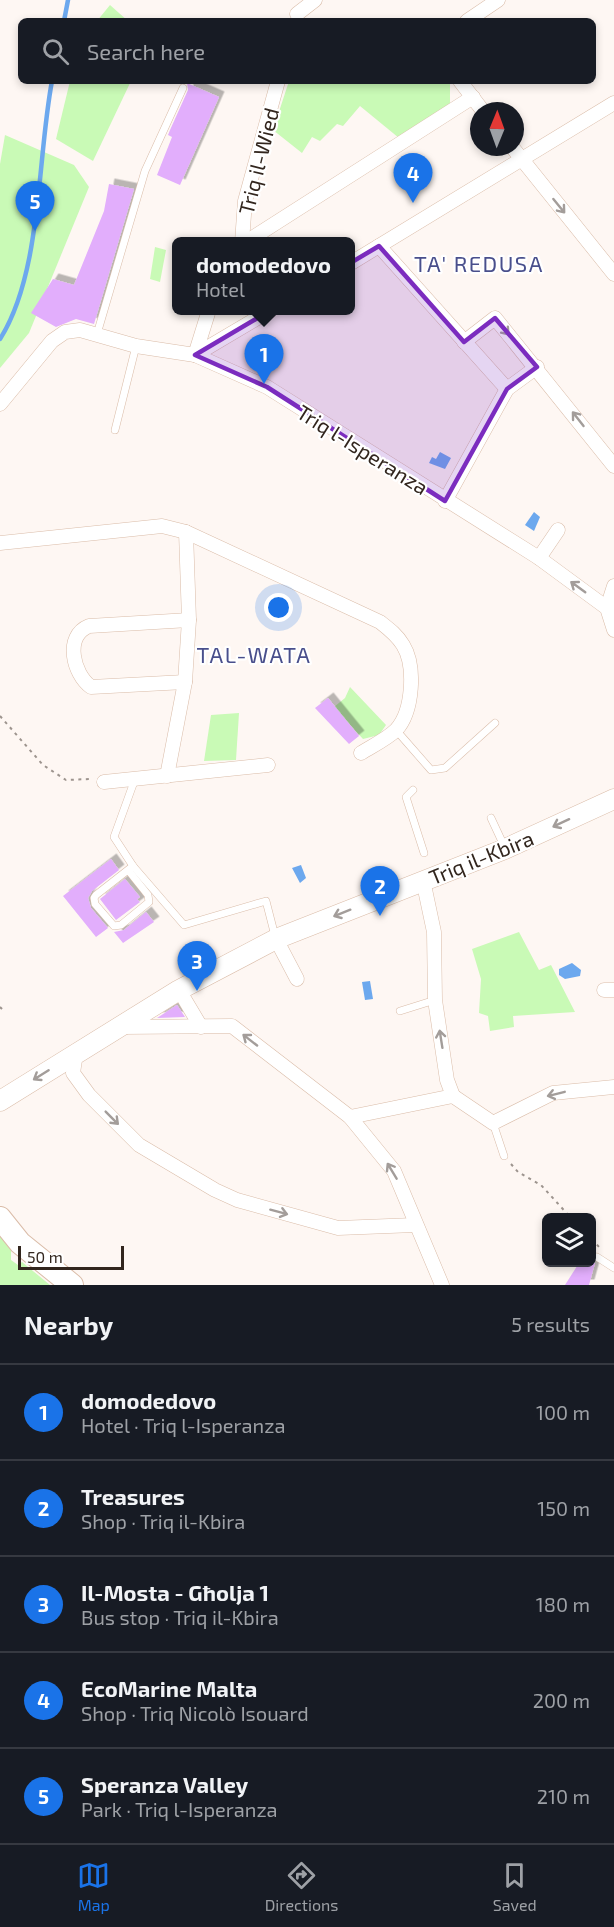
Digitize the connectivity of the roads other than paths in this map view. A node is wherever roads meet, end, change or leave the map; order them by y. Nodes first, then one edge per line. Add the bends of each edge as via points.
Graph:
1 (302, 0) edge
2 (315, 0) edge
3 (498, 0) edge
4 (296, 17) edge
5 (471, 18) edge
6 (277, 84) edge
7 (462, 84) edge
8 (183, 88) dead end
9 (473, 97) junction
10 (477, 102) edge
11 (614, 103) edge
12 (519, 156) edge
13 (522, 160) junction
14 (244, 237) edge
15 (252, 237) edge
16 (379, 246) junction
17 (355, 261) edge
18 (614, 274) edge
19 (207, 315) edge
20 (263, 315) edge
21 (97, 334) junction
22 (464, 342) junction
23 (136, 346) junction
24 (195, 355) junction
25 (537, 367) junction
26 (507, 389) junction
27 (0, 404) edge
28 (115, 430) dead end
29 (614, 466) edge
30 (445, 501) junction
31 (558, 530) dead end
32 (186, 532) junction
33 (0, 543) edge
34 (539, 558) junction
35 (614, 586) edge
36 (610, 608) edge
37 (189, 620) junction
38 (614, 630) edge
39 (185, 682) junction
40 (495, 723) dead end
41 (396, 730) junction
42 (361, 753) dead end
43 (268, 765) dead end
44 (167, 776) junction
45 (135, 779) junction
46 (104, 782) road end
47 (413, 790) dead end
48 (614, 799) edge
49 (491, 818) dead end
50 (505, 849) junction
51 (424, 853) dead end
52 (130, 868) junction
53 (423, 880) junction
54 (276, 939) junction
55 (297, 979) dead end
56 (179, 990) junction
57 (435, 1000) junction
58 (400, 1011) dead end
59 (117, 1027) junction
60 (201, 1028) junction
61 (76, 1053) junction
62 (612, 1085) edge
63 (453, 1096) junction
64 (0, 1101) edge
65 (350, 1118) junction
66 (493, 1123) junction
67 (504, 1156) road end
68 (0, 1218) edge
69 (415, 1225) junction
70 (597, 1257) dead end
71 (614, 1268) edge
72 (72, 1285) edge
73 (442, 1285) edge

1 - 4 street
2 - 4 street
3 - 5 street
6 - 14 street, Triq il-Wied via 245,201
7 - 9 street
8 - 21 lane via 145,171
9 - 10 street
9 - 15 street
11 - 13 street
12 - 13 street
13 - 16 street
13 -> 18 street
16 - 17 street
16 - 22 street
19 - 24 street
20 - 24 street
21 - 23 street, Triq l-Isperanza
21 - 27 street, Triq l-Isperanza via 65,332 52,341
22 -> 25 street via 495,318
22 - 26 street
23 - 24 street, Triq l-Isperanza
23 - 28 lane
24 - 30 street, Triq l-Isperanza via 267,387
25 - 26 street
29 -> 25 street
26 - 30 street
30 - 34 street, Triq l-Isperanza
31 - 34 street
32 - 33 street via 162,526
32 - 37 street
32 - 41 street via 380,622 395,633 405,647 410,669 406,712
36 -> 34 street, Triq l-Isperanza
35 - 36 street
36 - 38 street
37 - 39 street
37 - 39 street via 89,626 74,637 78,671 82,681 91,687
39 - 44 street
40 - 41 lane via 445,768 430,770
41 - 42 street
43 - 44 street
44 - 45 street
45 - 46 street
45 - 52 lane via 114,837
47 - 51 lane via 406,796
48 -> 50 main road, Triq il-Kbira
49 - 50 lane
50 - 53 main road, Triq il-Kbira
52 - 52 lane via 94,898 114,926 121,925 149,902
52 - 54 lane via 184,925 266,901
53 -> 54 main road, Triq il-Kbira
53 - 57 street via 434,932
54 - 55 street
54 - 56 main road, Triq il-Kbira
56 - 59 main road, Triq il-Kbira
56 - 60 street
57 - 58 lane
63 -> 57 street
59 - 60 street
59 - 61 main road, Triq il-Kbira
65 -> 60 street via 232,1026
61 -> 64 main road, Triq il-Kbira
61 -> 69 street via 73,1073 89,1095 139,1145 214,1190 338,1228
62 -> 66 street via 553,1093
63 - 65 street
63 - 66 street
69 -> 65 street via 394,1171
66 - 67 lane
68 - 72 main road via 20,1243
69 - 73 street
70 - 71 lane

